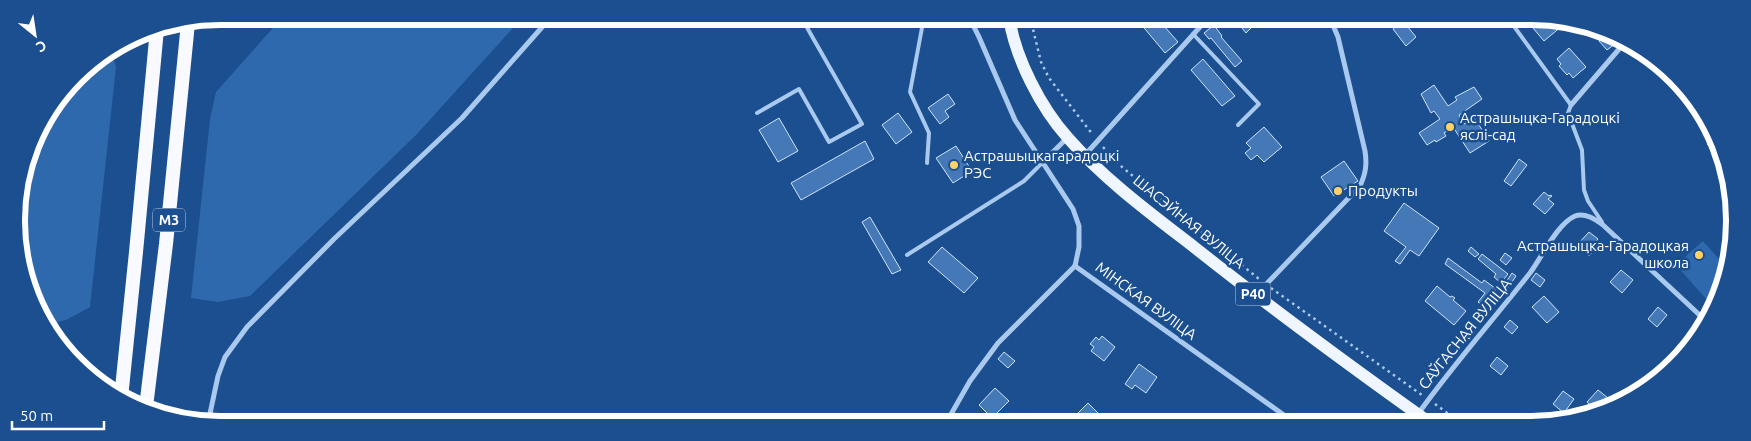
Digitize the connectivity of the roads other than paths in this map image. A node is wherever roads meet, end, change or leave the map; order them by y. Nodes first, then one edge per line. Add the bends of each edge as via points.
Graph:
1 (544, 25) edge
2 (806, 25) edge
3 (923, 25) edge
4 (973, 25) edge
5 (1011, 25) edge
6 (1201, 25) edge
7 (1333, 25) edge
8 (1513, 25) edge
9 (187, 28) edge
10 (1193, 34) junction
11 (156, 36) edge
12 (1621, 47) edge
13 (1571, 105) junction
14 (757, 113) dead end
15 (1238, 125) dead end
16 (1067, 138) junction
17 (1085, 155) junction
18 (927, 162) dead end
19 (1042, 162) junction
20 (1603, 225) junction
21 (907, 255) dead end
22 (1075, 266) junction
23 (1255, 296) junction
24 (1701, 316) edge
25 (122, 389) edge
26 (147, 401) edge
27 (1418, 414) junction
28 (209, 416) edge
29 (950, 416) edge
30 (1285, 416) edge
31 (1421, 416) edge

1 - 28 street via 462,118 247,327 225,357
2 - 14 lane via 862,124 829,142 799,89
3 - 18 lane via 910,92 929,134
4 - 19 street, МІНСКАЯ ВУЛІЦА via 1015,120
5 - 16 main road, ШАСЭЙНАЯ ВУЛІЦА / Р40 via 1024,68 1046,109
6 - 10 street
7 - 23 street via 1365,151 1367,164 1364,176 1360,186
8 - 13 lane
9 - 26 highway, М3
10 - 15 lane via 1258,104
10 - 17 street
11 - 25 highway, М3
12 - 13 street
13 - 20 lane via 1568,113 1582,150 1584,190
16 - 17 main road, ШАСЭЙНАЯ ВУЛІЦА / Р40
16 - 19 street
17 - 23 main road, ШАСЭЙНАЯ ВУЛІЦА / Р40 via 1151,213
19 - 21 lane via 1024,181
19 - 22 street, МІНСКАЯ ВУЛІЦА via 1073,209 1079,226
20 - 24 street, САЎГАСНАЯ ВУЛІЦА
20 - 27 street, САЎГАСНАЯ ВУЛІЦА via 1582,215 1575,216 1564,225 1532,271
22 - 29 street via 998,343 970,381
22 - 30 street, МІНСКАЯ ВУЛІЦА
23 - 27 main road, ШАСЭЙНАЯ ВУЛІЦА / Р40
27 - 31 main road, ШАСЭЙНАЯ ВУЛІЦА / Р40

